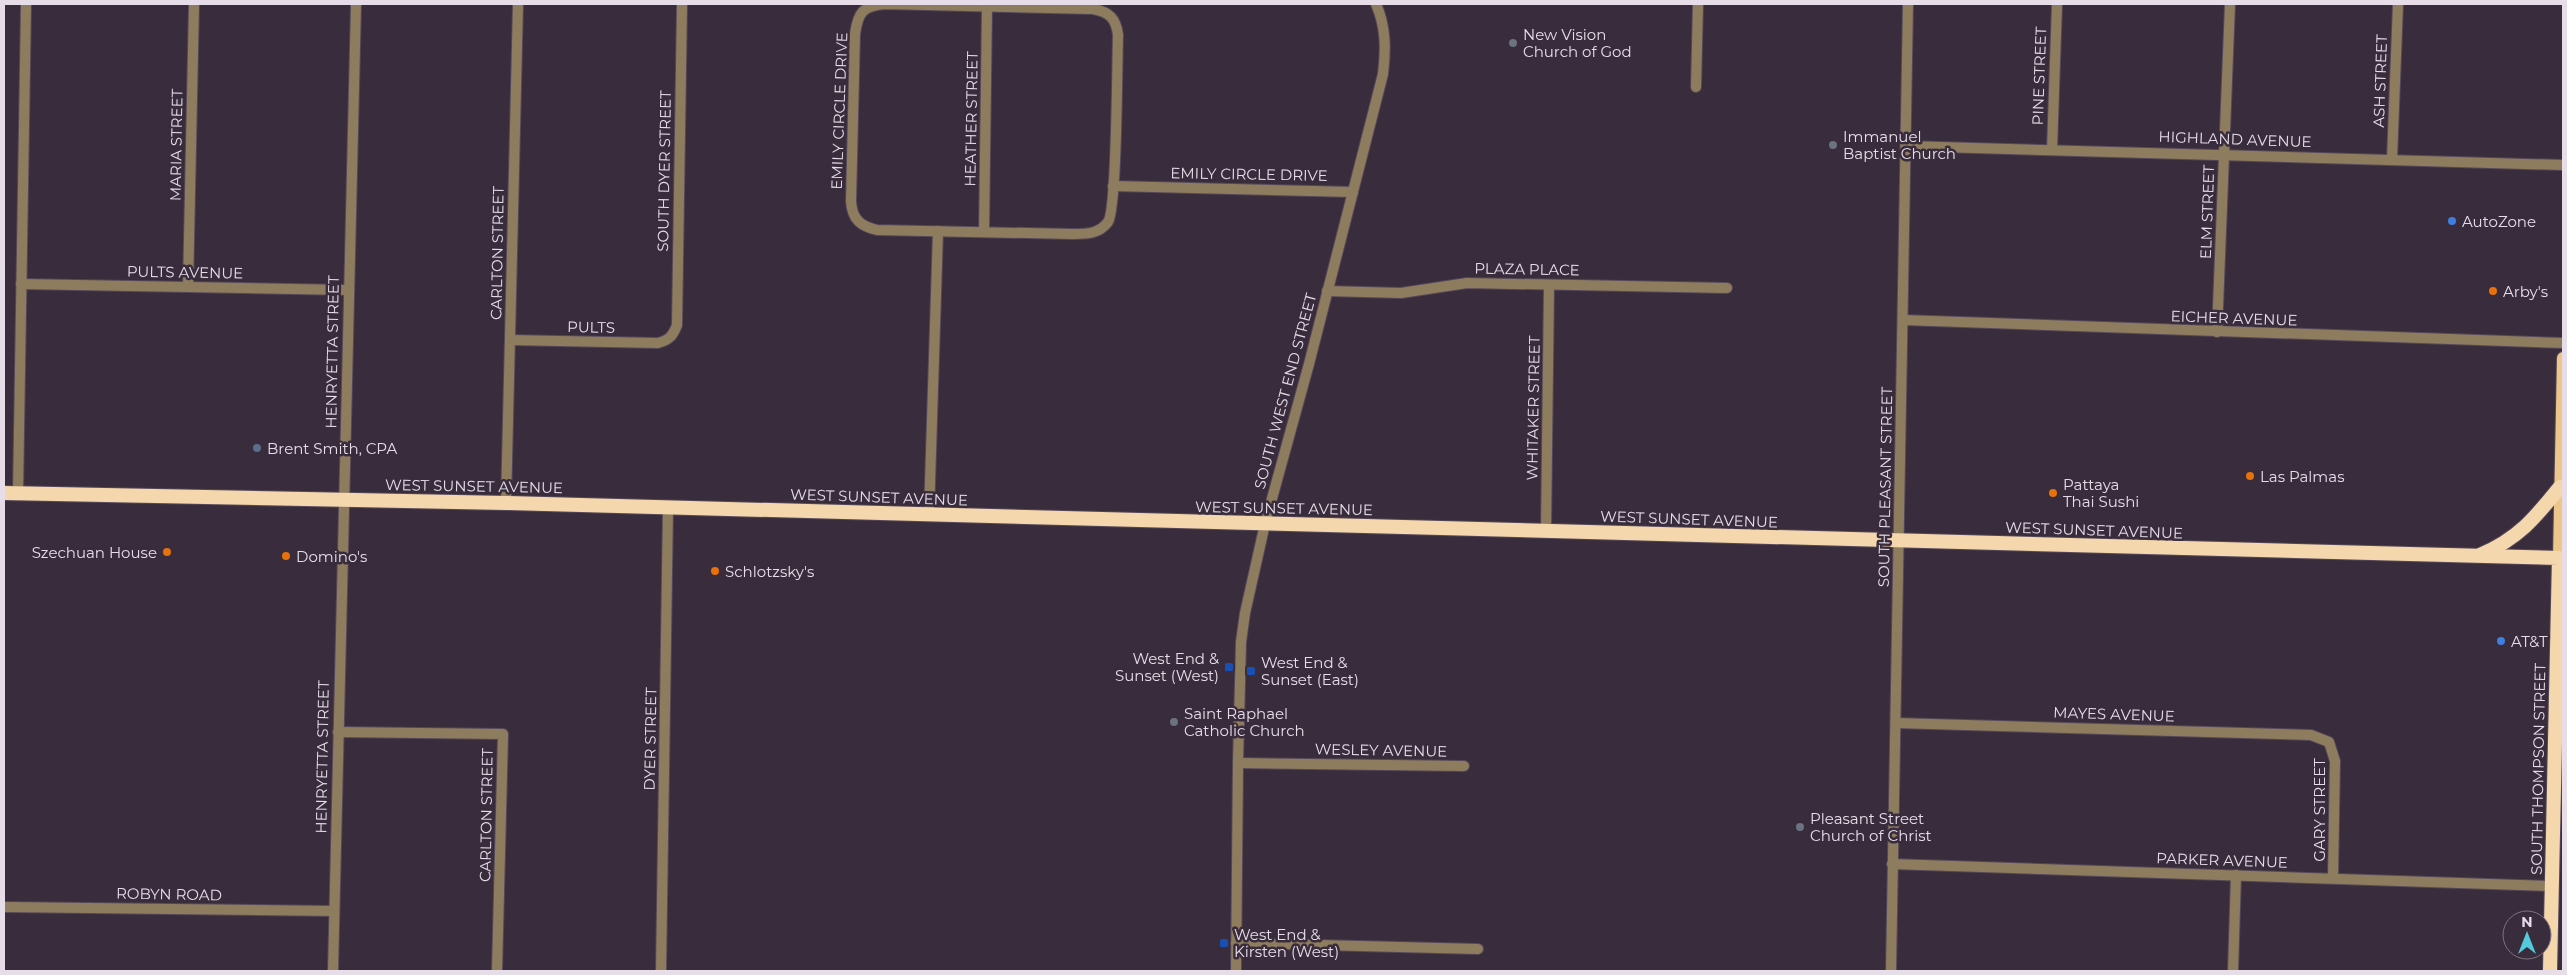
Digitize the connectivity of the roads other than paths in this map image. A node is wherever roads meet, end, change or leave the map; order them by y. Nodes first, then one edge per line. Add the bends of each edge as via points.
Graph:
1 (26, 4) edge
2 (194, 4) edge
3 (356, 4) edge
4 (518, 4) edge
5 (682, 4) edge
6 (1376, 4) edge
7 (1698, 4) edge
8 (1908, 4) edge
9 (2057, 4) edge
10 (2230, 4) edge
11 (2398, 4) edge
12 (987, 6) junction
13 (1696, 87) dead end
14 (1906, 146) junction
15 (2052, 150) junction
16 (2224, 154) junction
17 (2392, 159) junction
18 (2563, 165) edge
19 (1113, 186) junction
20 (1354, 192) junction
21 (938, 231) junction
22 (984, 232) junction
23 (21, 284) junction
24 (1549, 285) junction
25 (188, 287) junction
26 (1727, 288) dead end
27 (348, 290) junction
28 (1327, 291) junction
29 (1903, 320) junction
30 (2217, 332) junction
31 (671, 338) joint
32 (510, 340) junction
33 (2563, 343) edge
34 (2563, 358) edge
35 (2560, 487) junction
36 (11, 493) edge
37 (343, 500) junction
38 (506, 503) junction
39 (668, 508) junction
40 (929, 515) junction
41 (1264, 524) junction
42 (1546, 531) junction
43 (1900, 541) junction
44 (2477, 556) junction
45 (2561, 558) edge
46 (1896, 723) junction
47 (338, 732) junction
48 (2329, 742) joint
49 (1238, 763) junction
50 (1464, 766) dead end
51 (1892, 864) junction
52 (2236, 876) junction
53 (2333, 878) junction
54 (2552, 886) junction
55 (4, 907) edge
56 (334, 912) junction
57 (1236, 943) junction
58 (1478, 949) dead end
59 (333, 971) edge
60 (497, 971) edge
61 (661, 971) edge
62 (1236, 971) edge
63 (1891, 971) edge
64 (2234, 971) edge
65 (2550, 971) edge

1 - 23 street
2 - 25 street, MARIA STREET
3 - 27 street, HENRYETTA STREET
4 - 32 street, CARLTON STREET
5 - 31 street, SOUTH DYER STREET via 677,325
6 - 20 street, SOUTH WEST END STREET via 1382,18 1386,53
7 - 13 street
8 - 14 street, SOUTH PLEASANT STREET
9 - 15 street, PINE STREET
10 - 16 street, ELM STREET
11 - 17 street, ASH STREET
12 - 19 street, EMILY CIRCLE DRIVE via 1093,9 1113,17 1118,35
12 - 21 street, EMILY CIRCLE DRIVE via 872,6 862,12 857,21 852,212 867,228
12 - 22 street, HEATHER STREET
14 - 15 street, HIGHLAND AVENUE
14 - 29 street, SOUTH PLEASANT STREET
15 - 16 street, HIGHLAND AVENUE
16 - 17 street, HIGHLAND AVENUE
16 - 30 street, ELM STREET
17 - 18 street, HIGHLAND AVENUE
19 - 20 street, EMILY CIRCLE DRIVE
19 - 22 street, EMILY CIRCLE DRIVE via 1108,221 1091,234
20 - 28 street, SOUTH WEST END STREET
21 - 22 street, EMILY CIRCLE DRIVE
21 - 40 street
23 - 25 street, PULTS AVENUE
23 - 36 street
24 - 26 street, PLAZA PLACE
24 - 28 street, PLAZA PLACE via 1467,283 1401,293
24 - 42 street, WHITAKER STREET
25 - 27 street, PULTS AVENUE
27 - 37 street, HENRYETTA STREET
28 - 41 street, SOUTH WEST END STREET
29 - 30 street, EICHER AVENUE
29 - 43 street, SOUTH PLEASANT STREET
30 - 33 street, EICHER AVENUE
31 - 32 street, PULTS via 658,343
32 - 38 street, CARLTON STREET
34 - 35 main road, SOUTH THOMPSON STREET
35 - 44 highway via 2518,534
35 - 45 main road, SOUTH THOMPSON STREET
36 - 37 highway, WEST SUNSET AVENUE
37 - 38 highway, WEST SUNSET AVENUE
37 - 47 street, HENRYETTA STREET
38 - 39 highway, WEST SUNSET AVENUE
39 - 40 highway, WEST SUNSET AVENUE
39 - 61 street, DYER STREET
40 - 41 highway, WEST SUNSET AVENUE
41 - 42 highway, WEST SUNSET AVENUE
41 - 49 street, SOUTH WEST END STREET via 1241,642
42 - 43 highway, WEST SUNSET AVENUE
43 - 44 highway, WEST SUNSET AVENUE
43 - 46 street, SOUTH PLEASANT STREET
44 - 45 highway, WEST SUNSET AVENUE
45 - 54 highway, SOUTH THOMPSON STREET
46 - 48 street, MAYES AVENUE via 2311,735
46 - 51 street, SOUTH PLEASANT STREET
47 - 56 street, HENRYETTA STREET
47 - 60 street, CARLTON STREET via 503,734
48 - 53 street, GARY STREET via 2335,761
49 - 50 street, WESLEY AVENUE
49 - 57 street, SOUTH WEST END STREET
51 - 52 street, PARKER AVENUE
51 - 63 street, SOUTH PLEASANT STREET
52 - 53 street, PARKER AVENUE
52 - 64 street
53 - 54 street, PARKER AVENUE
54 - 65 highway, SOUTH THOMPSON STREET
55 - 56 street, ROBYN ROAD
56 - 59 street, HENRYETTA STREET
57 - 58 street
57 - 62 street, SOUTH WEST END STREET

